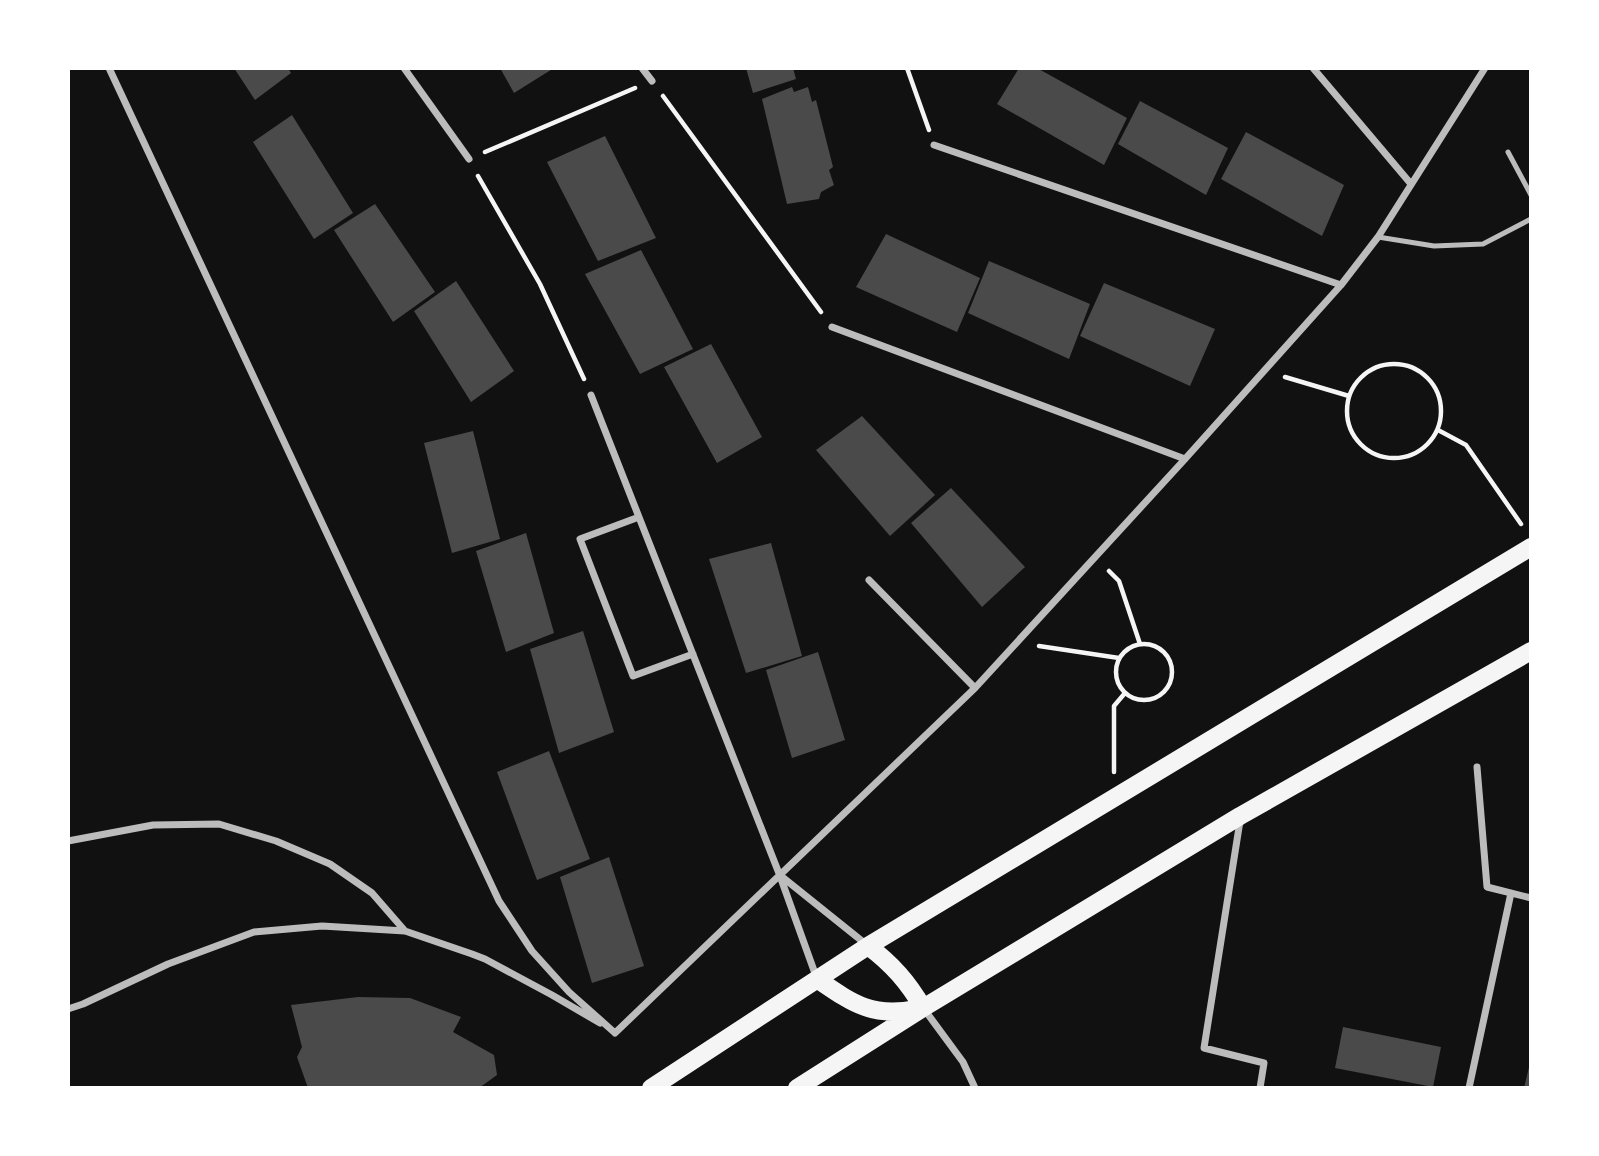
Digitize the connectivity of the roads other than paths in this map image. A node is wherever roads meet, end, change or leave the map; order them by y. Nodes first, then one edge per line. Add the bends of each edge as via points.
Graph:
1 (109, 68) edge
2 (404, 68) edge
3 (642, 68) edge
4 (1313, 68) edge
5 (1485, 68) edge
6 (652, 81) road end
7 (934, 145) road end
8 (1507, 152) dead end
9 (468, 159) road end
10 (1411, 184) junction
11 (1531, 195) edge
12 (1531, 219) edge
13 (1378, 237) junction
14 (1341, 285) junction
15 (832, 327) road end
16 (591, 395) road end
17 (1185, 459) junction
18 (639, 517) junction
19 (1531, 547) edge
20 (869, 580) dead end
21 (1531, 652) edge
22 (693, 654) junction
23 (975, 688) junction
24 (1477, 767) dead end
25 (1240, 816) junction
26 (68, 841) edge
27 (780, 876) junction
28 (1511, 893) junction
29 (1531, 898) edge
30 (405, 931) junction
31 (868, 946) junction
32 (817, 979) junction
33 (923, 1008) junction
34 (68, 1009) edge
35 (615, 1033) junction
36 (651, 1088) edge
37 (797, 1088) edge
38 (975, 1088) edge
39 (1260, 1088) edge
40 (1469, 1088) edge

1 - 35 street via 499,901 532,951
2 - 9 street
3 - 6 street
4 - 10 street
5 - 10 street
7 - 14 street
8 - 11 lane
10 - 13 street
12 - 13 lane via 1483,244 1434,246
13 - 14 street
14 - 17 street
15 - 17 street
16 - 18 street
17 - 23 street
18 - 22 street
18 - 22 street via 580,539 628,664 633,676
19 - 31 main road
20 - 23 street
21 - 25 main road
22 - 27 street
23 - 27 street
24 - 28 street via 1487,887
25 - 33 main road
25 - 39 street via 1204,1048 1264,1063
26 - 30 street via 153,825 219,824 330,863 372,893
27 - 31 street
27 - 32 street
27 - 35 street
28 - 29 street
28 - 40 street
30 - 34 street via 322,926 254,932
30 - 35 street via 485,959
31 - 32 main road
31 - 33 main road via 903,976
32 - 33 main road via 873,1011
32 - 36 main road
33 - 37 main road
33 - 38 street via 963,1062

